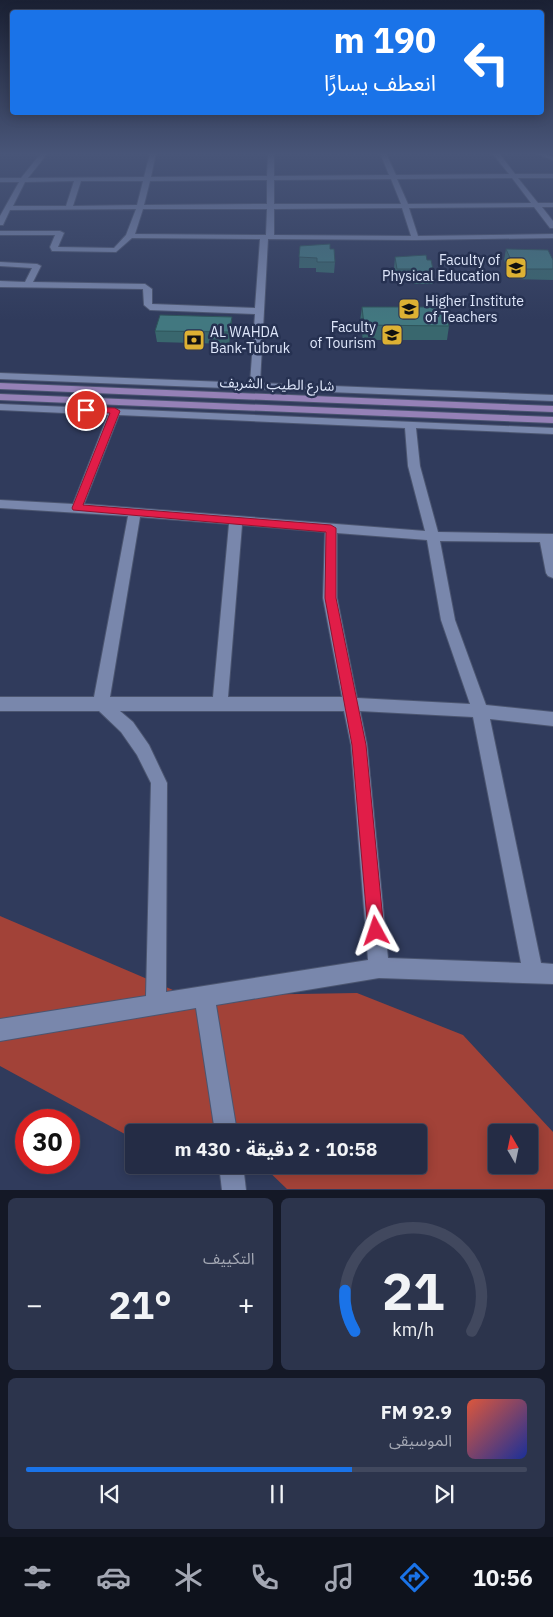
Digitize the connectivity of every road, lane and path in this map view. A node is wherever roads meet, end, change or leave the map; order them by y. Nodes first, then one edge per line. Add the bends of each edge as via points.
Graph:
1 (8, 208) edge
2 (139, 209) edge
3 (270, 209) edge
4 (406, 209) edge
5 (538, 209) edge
6 (0, 223) edge
7 (553, 226) edge
8 (0, 233) edge
9 (130, 236) junction
10 (553, 236) edge
11 (267, 237) junction
12 (415, 238) junction
13 (0, 264) edge
14 (0, 284) edge
15 (28, 284) junction
16 (258, 310) junction
17 (0, 376) edge
18 (0, 386) edge
19 (255, 386) junction
20 (0, 397) edge
21 (553, 398) edge
22 (0, 407) edge
23 (553, 409) edge
24 (115, 411) junction
25 (553, 420) edge
26 (410, 424) junction
27 (553, 431) edge
28 (0, 504) edge
29 (77, 508) junction
30 (135, 512) junction
31 (236, 520) junction
32 (331, 528) junction
33 (433, 536) junction
34 (549, 538) edge
35 (553, 573) edge
36 (101, 703) junction
37 (0, 704) edge
38 (350, 704) junction
39 (220, 705) junction
40 (480, 711) junction
41 (553, 719) edge
42 (379, 968) junction
43 (543, 974) edge
44 (204, 998) junction
45 (156, 1004) junction
46 (0, 1030) edge
47 (225, 1124) edge
48 (232, 1174) edge
49 (234, 1190) edge

1 - 6 street
2 - 9 street
3 - 11 street
4 - 12 street
5 - 7 street
8 - 9 street via 60,233 55,250 116,250
9 - 11 street
10 - 12 street
11 - 12 street
11 - 16 street
13 - 15 street via 37,266
14 - 15 street
15 - 16 street via 145,287 150,306
16 - 19 street
17 - 19 street
18 - 23 main road, شارع الطيب الشريف
19 - 21 street
20 - 25 main road, شارع الطيب الشريف
22 - 24 street
24 - 26 street
24 - 29 street
26 - 27 street
26 - 33 street via 414,466
28 - 29 street
29 - 30 street
30 - 31 street
30 - 36 street
31 - 32 street
31 - 39 street
32 - 33 street
32 - 38 street via 330,598
33 - 34 street
33 - 40 street via 448,620
34 - 35 street
36 - 37 street
36 - 39 street
36 - 45 street via 127,727 159,783
38 - 39 street
38 - 40 street
38 - 42 street via 359,745
40 - 41 street
40 - 43 street
42 - 43 street
42 - 44 street
44 - 45 street
44 - 47 street
45 - 46 street
48 - 49 street

